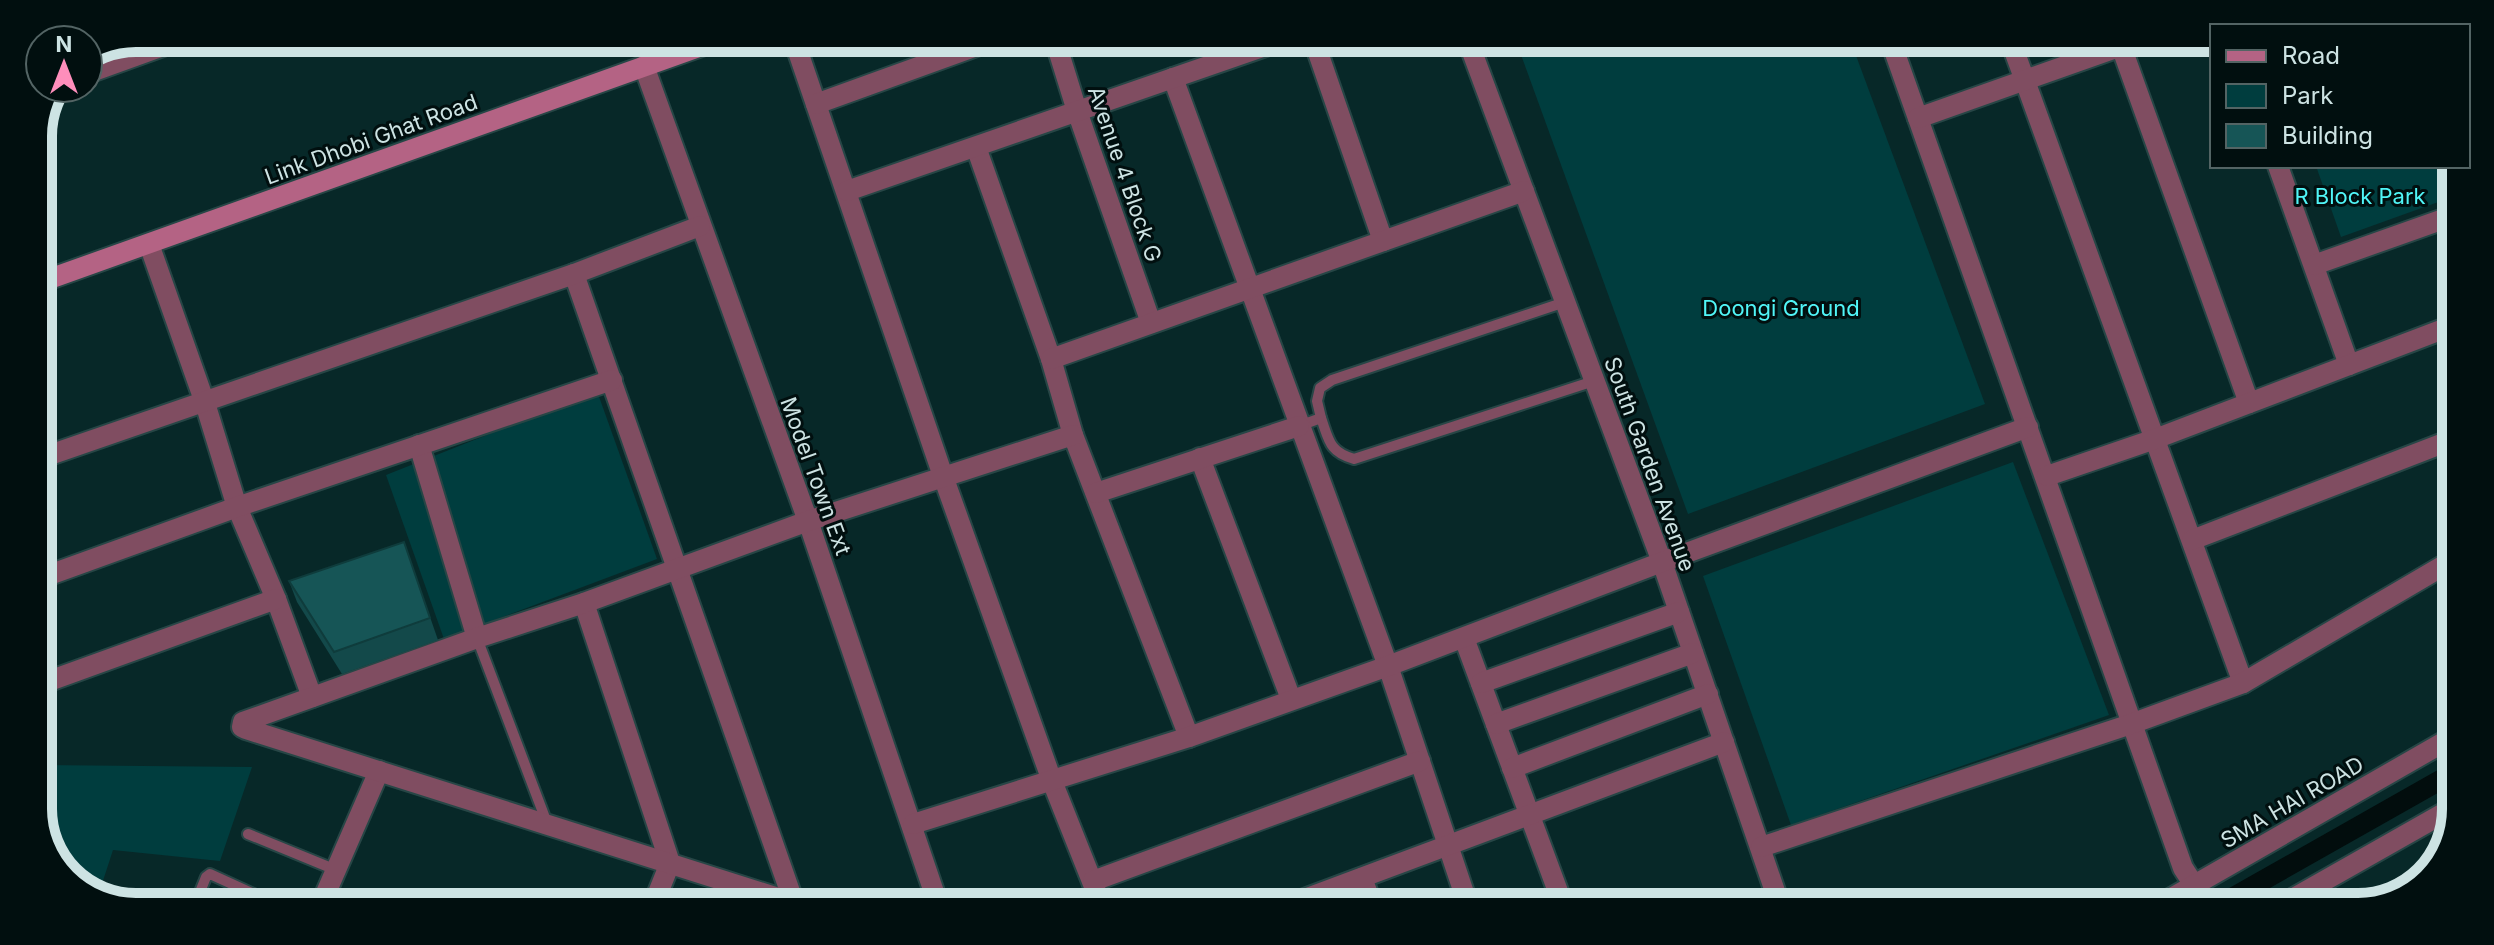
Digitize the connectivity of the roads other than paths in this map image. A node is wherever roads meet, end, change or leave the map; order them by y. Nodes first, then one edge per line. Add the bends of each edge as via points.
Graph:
1 (146, 52) edge
2 (684, 52) edge
3 (798, 52) edge
4 (960, 52) edge
5 (1059, 52) edge
6 (1248, 52) edge
7 (1318, 52) edge
8 (1472, 52) edge
9 (1895, 52) edge
10 (2014, 52) edge
11 (2103, 52) edge
12 (2129, 52) edge
13 (644, 66) junction
14 (104, 67) edge
15 (1173, 78) junction
16 (2022, 80) junction
17 (816, 104) junction
18 (1077, 111) junction
19 (1918, 118) junction
20 (976, 147) junction
21 (2279, 168) edge
22 (847, 191) junction
23 (1524, 191) junction
24 (2442, 220) edge
25 (700, 226) junction
26 (1383, 241) junction
27 (149, 244) junction
28 (2314, 265) junction
29 (574, 274) junction
30 (52, 278) edge
31 (1248, 290) junction
32 (1565, 302) junction
33 (1151, 323) junction
34 (2442, 330) edge
35 (1051, 359) junction
36 (2349, 365) junction
37 (612, 380) junction
38 (1594, 381) junction
39 (205, 403) junction
40 (2249, 403) junction
41 (1321, 418) junction
42 (1299, 426) junction
43 (2028, 427) junction
44 (1073, 435) junction
45 (2155, 439) junction
46 (2442, 444) edge
47 (419, 445) junction
48 (52, 454) edge
49 (1200, 458) junction
50 (943, 476) junction
51 (2047, 476) junction
52 (1096, 493) junction
53 (237, 507) junction
54 (808, 521) junction
55 (2192, 540) junction
56 (1662, 562) junction
57 (2442, 566) edge
58 (679, 568) junction
59 (52, 574) edge
60 (276, 599) junction
61 (584, 603) junction
62 (1679, 612) junction
63 (477, 638) junction
64 (1464, 638) junction
65 (1693, 653) junction
66 (1388, 666) junction
67 (52, 680) edge
68 (1481, 683) junction
69 (2243, 683) junction
70 (1708, 694) junction
71 (312, 697) junction
72 (1291, 699) junction
73 (1496, 724) junction
74 (2131, 724) junction
75 (1189, 737) junction
76 (1724, 742) junction
77 (2442, 743) edge
78 (1420, 761) junction
79 (1512, 768) junction
80 (379, 771) junction
81 (1052, 781) junction
82 (1528, 814) junction
83 (2441, 815) edge
84 (913, 824) junction
85 (547, 825) junction
86 (248, 834) dead end
87 (1447, 845) junction
88 (1761, 847) junction
89 (670, 863) junction
90 (336, 870) junction
91 (1362, 878) junction
92 (1093, 881) junction
93 (2194, 885) junction
94 (200, 893) edge
95 (251, 893) edge
96 (327, 893) edge
97 (658, 893) edge
98 (763, 893) edge
99 (791, 893) edge
100 (935, 893) edge
101 (1097, 893) edge
102 (1321, 893) edge
103 (1368, 893) edge
104 (1464, 893) edge
105 (1558, 893) edge
106 (1776, 893) edge
107 (2180, 893) edge
108 (2308, 893) edge

1 - 14 street
2 - 13 street, Link Dhobi Ghat Road
3 - 17 street
4 - 17 street
5 - 18 street, Avenue 4 Block G
6 - 15 street
7 - 26 street
8 - 23 street, South Garden Avenue
9 - 19 street
10 - 16 street
11 - 16 street
12 - 40 street
13 - 25 street, Model Town Ext
13 - 27 street, Link Dhobi Ghat Road
15 - 18 street
15 - 31 street
16 - 19 street
16 - 45 street
17 - 22 street
18 - 20 street
18 - 33 street, Avenue 4 Block G
19 - 43 street
20 - 22 street
20 - 35 street
21 - 28 street
22 - 50 street
23 - 26 street
23 - 32 street, South Garden Avenue
24 - 28 street
25 - 29 street
25 - 54 street, Model Town Ext
26 - 31 street
27 - 30 street, Link Dhobi Ghat Road
27 - 39 street
28 - 36 street
29 - 37 street
29 - 39 street
31 - 33 street
31 - 42 street
32 - 38 street, South Garden Avenue
32 - 41 lane via 1332,380 1320,388
33 - 35 street
34 - 36 street
35 - 44 street
36 - 40 street
37 - 47 street
37 - 58 street
38 - 41 lane via 1354,459 1332,447
38 - 56 street, South Garden Avenue
39 - 48 street
39 - 53 street
40 - 45 street
41 - 42 lane
42 - 49 street
42 - 66 street
43 - 51 street
43 - 56 street
44 - 50 street
44 - 52 street
45 - 51 street
45 - 55 street
46 - 55 street
47 - 53 street
47 - 63 street
49 - 52 street
49 - 72 street
50 - 54 street
50 - 81 street
51 - 74 street
52 - 75 street
53 - 59 street
53 - 60 street
54 - 58 street
54 - 84 street, Model Town Ext
55 - 69 street
56 - 62 street, South Garden Avenue
56 - 64 street
57 - 69 street
58 - 61 street
58 - 99 street
60 - 67 street
60 - 71 street
61 - 63 street
61 - 89 street
62 - 65 street, South Garden Avenue
62 - 68 street
63 - 71 street
63 - 85 lane
64 - 66 street
64 - 68 street
65 - 70 street, South Garden Avenue
65 - 73 street
66 - 72 street
66 - 78 street
68 - 73 street
69 - 74 street
70 - 76 street, South Garden Avenue
70 - 79 street
71 - 80 street via 243,722 242,727
72 - 75 street
73 - 79 street
74 - 88 street
74 - 93 street via 2183,868
75 - 81 street
76 - 82 street
76 - 88 street, South Garden Avenue
77 - 93 street, SMA HAI ROAD
78 - 87 street
78 - 92 street
79 - 82 street
80 - 85 street
80 - 90 street
81 - 84 street
81 - 92 street
82 - 87 street
82 - 105 street
83 - 108 street
84 - 100 street, Model Town Ext
85 - 89 street
86 - 90 lane
87 - 91 street
87 - 104 street
88 - 106 street, South Garden Avenue
89 - 97 street
89 - 98 street
90 - 96 street
91 - 102 street
91 - 103 street
92 - 101 street
93 - 107 street, SMA HAI ROAD
94 - 95 lane via 210,874

